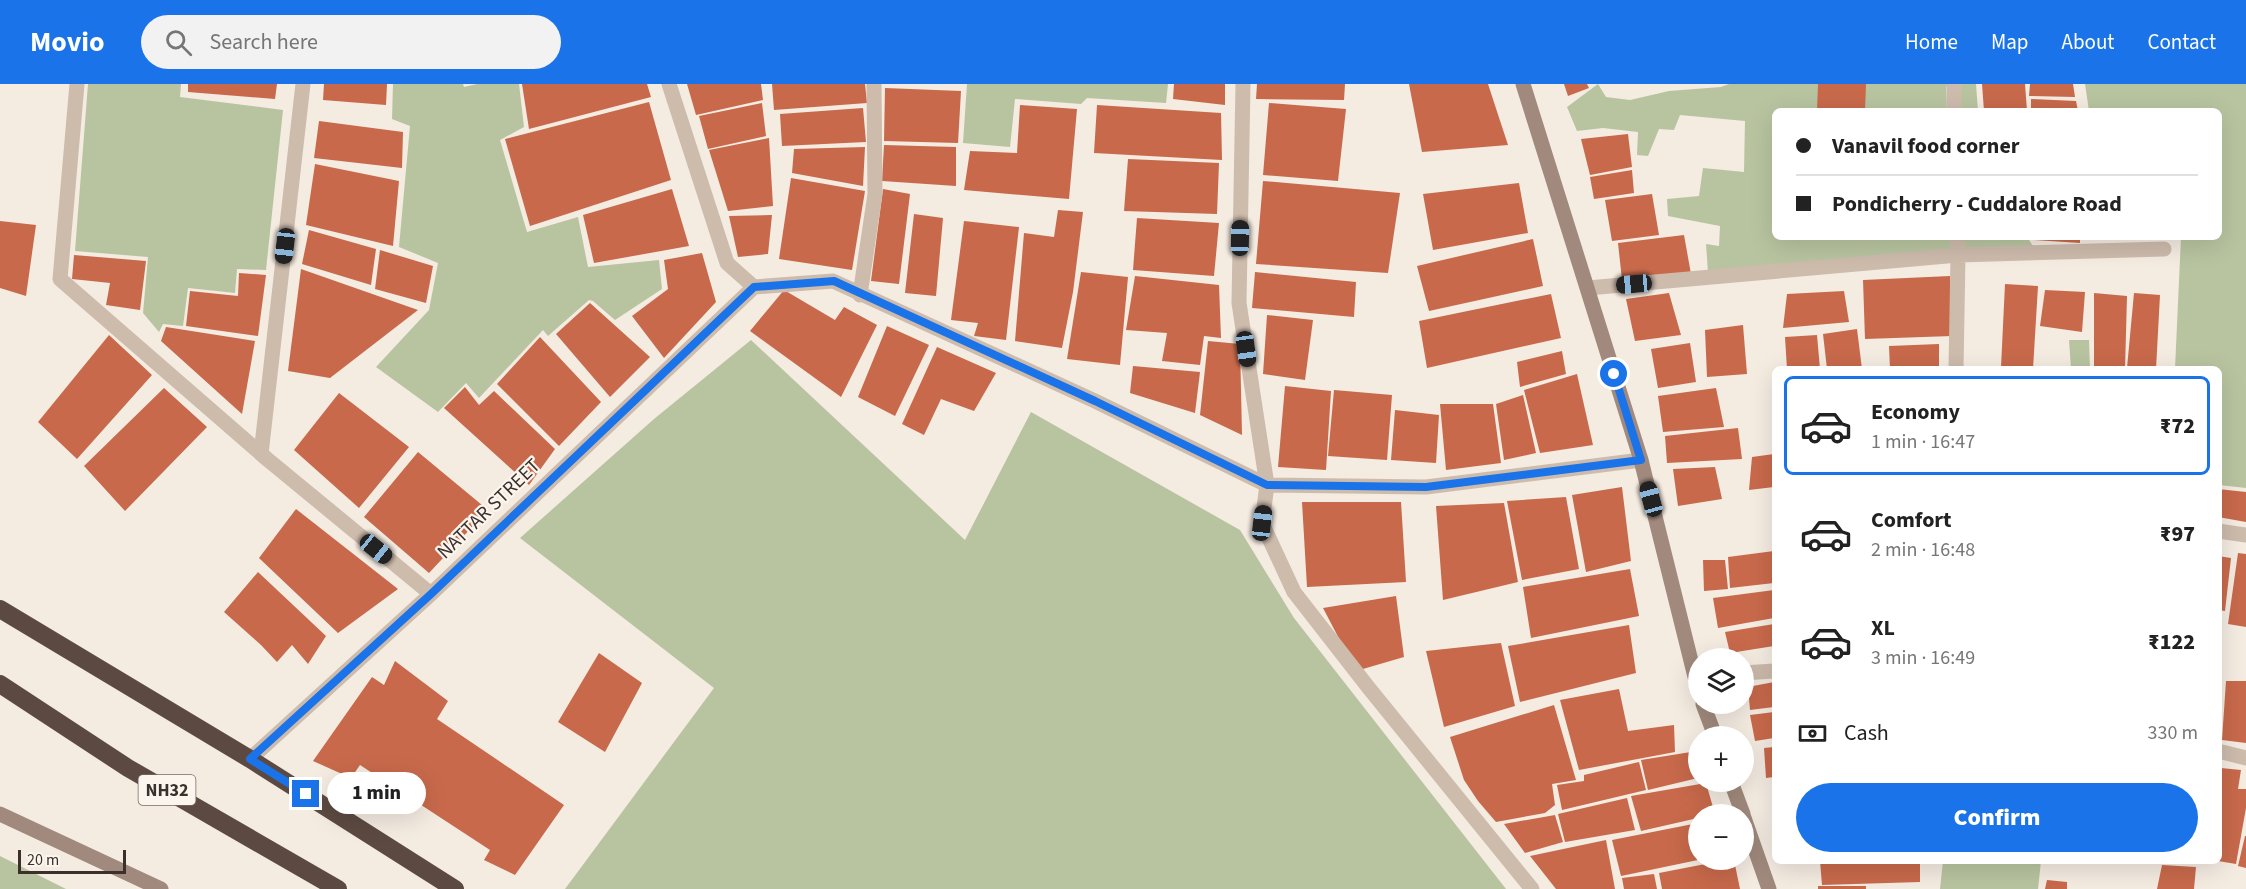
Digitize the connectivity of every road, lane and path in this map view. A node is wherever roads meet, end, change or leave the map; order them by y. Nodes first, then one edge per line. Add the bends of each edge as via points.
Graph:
1 (77, 84) edge
2 (303, 84) edge
3 (669, 84) edge
4 (874, 84) edge
5 (1243, 84) edge
6 (1523, 84) edge
7 (1954, 86) dead end
8 (1954, 108) edge
9 (1957, 240) edge
10 (2164, 249) dead end
11 (1958, 255) junction
12 (754, 287) junction
13 (1588, 288) junction
14 (860, 295) junction
15 (1956, 366) edge
16 (261, 454) junction
17 (1641, 460) junction
18 (1267, 485) junction
19 (2222, 532) edge
20 (2246, 535) edge
21 (431, 594) junction
22 (0, 609) edge
23 (1689, 648) edge
24 (1772, 671) edge
25 (1754, 673) edge
26 (0, 684) edge
27 (2222, 752) edge
28 (250, 759) junction
29 (2246, 759) edge
30 (0, 814) edge
31 (1754, 846) edge
32 (160, 889) edge
33 (338, 889) edge
34 (455, 889) edge
35 (1532, 889) edge
36 (1769, 889) edge

1 - 16 street via 60,279
2 - 16 street
3 - 12 street via 727,263
4 - 14 street via 875,194
5 - 18 street via 1239,303
6 - 13 main road
7 - 8 street
9 - 11 street
10 - 11 street
11 - 13 street
11 - 15 street
12 - 14 street via 834,281
12 - 21 street, NATTAR STREET
13 - 17 main road
14 - 18 street via 1095,401
16 - 21 street
17 - 18 street via 1426,487
17 - 23 main road
18 - 35 street via 1262,523 1294,592
19 - 20 street
21 - 28 street, NATTAR STREET
22 - 28 highway
24 - 25 street
26 - 33 highway, NH32 via 128,768
27 - 29 street
28 - 34 highway
30 - 32 main road
31 - 36 main road

